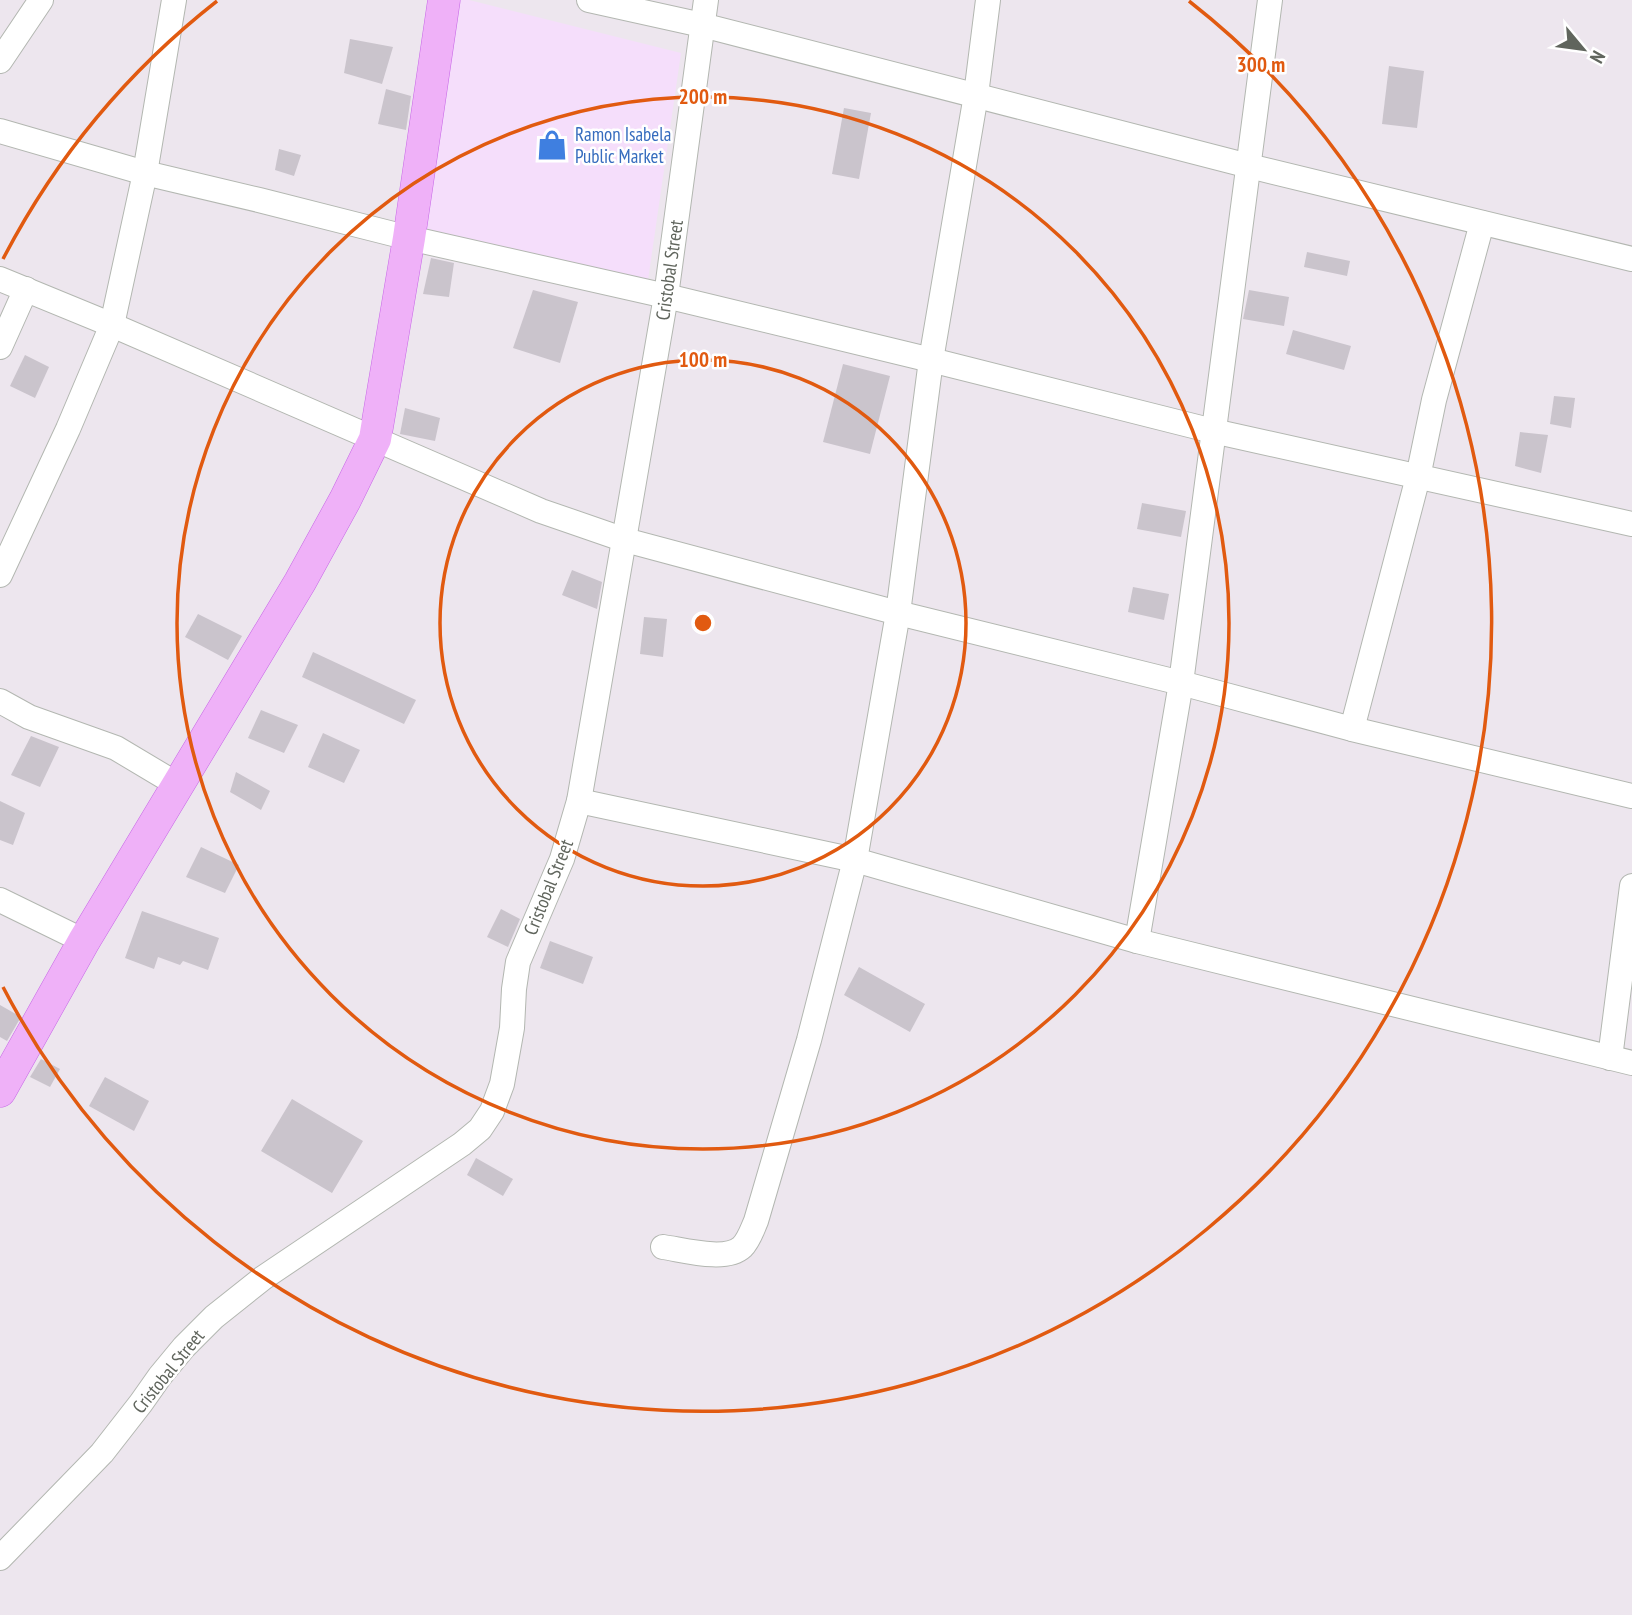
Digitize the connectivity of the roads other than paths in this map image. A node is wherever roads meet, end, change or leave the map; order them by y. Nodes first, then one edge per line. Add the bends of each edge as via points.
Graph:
1 (41, 0) edge
2 (174, 0) edge
3 (444, 0) edge
4 (589, 0) edge
5 (706, 0) edge
6 (988, 0) edge
7 (1270, 0) edge
8 (702, 25) junction
9 (4, 49) edge
10 (976, 95) junction
11 (0, 131) edge
12 (1250, 166) junction
13 (145, 173) junction
14 (1482, 223) junction
15 (409, 238) junction
16 (1632, 259) edge
17 (0, 279) edge
18 (26, 289) junction
19 (666, 296) junction
20 (112, 325) junction
21 (0, 347) edge
22 (931, 360) junction
23 (1213, 431) junction
24 (375, 439) junction
25 (1418, 477) junction
26 (1632, 524) edge
27 (625, 540) junction
28 (0, 575) edge
29 (898, 613) junction
30 (1181, 683) junction
31 (0, 701) edge
32 (1352, 729) junction
33 (178, 785) junction
34 (1632, 796) edge
35 (579, 801) junction
36 (855, 860) junction
37 (1632, 886) edge
38 (0, 900) edge
39 (83, 941) junction
40 (1137, 941) junction
41 (1621, 1061) edge
42 (0, 1091) edge
43 (663, 1247) dead end
44 (0, 1558) edge

1 - 9 street
2 - 13 street
3 - 15 main road
4 - 8 street
5 - 8 street, Cristobal Street
6 - 10 street
7 - 12 street
8 - 10 street
8 - 19 street, Cristobal Street
10 - 12 street
10 - 22 street
11 - 13 street
12 - 14 street
12 - 23 street
13 - 15 street
13 - 20 street
14 - 16 street
14 - 25 street
15 - 19 street
15 - 24 main road
17 - 18 street
18 - 20 street
18 - 21 street
19 - 22 street
19 - 27 street, Cristobal Street
20 - 24 street
20 - 28 street
22 - 23 street
22 - 29 street
23 - 25 street
23 - 30 street
24 - 27 street via 541,511
24 - 33 main road via 300,582
25 - 26 street
25 - 32 street
27 - 29 street
27 - 35 street, Cristobal Street
29 - 30 street
29 - 36 street
30 - 32 street
30 - 40 street
31 - 33 street via 29,717 116,748
32 - 34 street
33 - 39 main road
35 - 36 street
35 - 44 street, Cristobal Street via 562,859 518,962 502,1084 481,1129 263,1278 214,1317 160,1376 103,1453
36 - 40 street
36 - 43 street via 809,1040 747,1241 727,1254
37 - 41 street
38 - 39 street
39 - 42 main road
40 - 41 street

